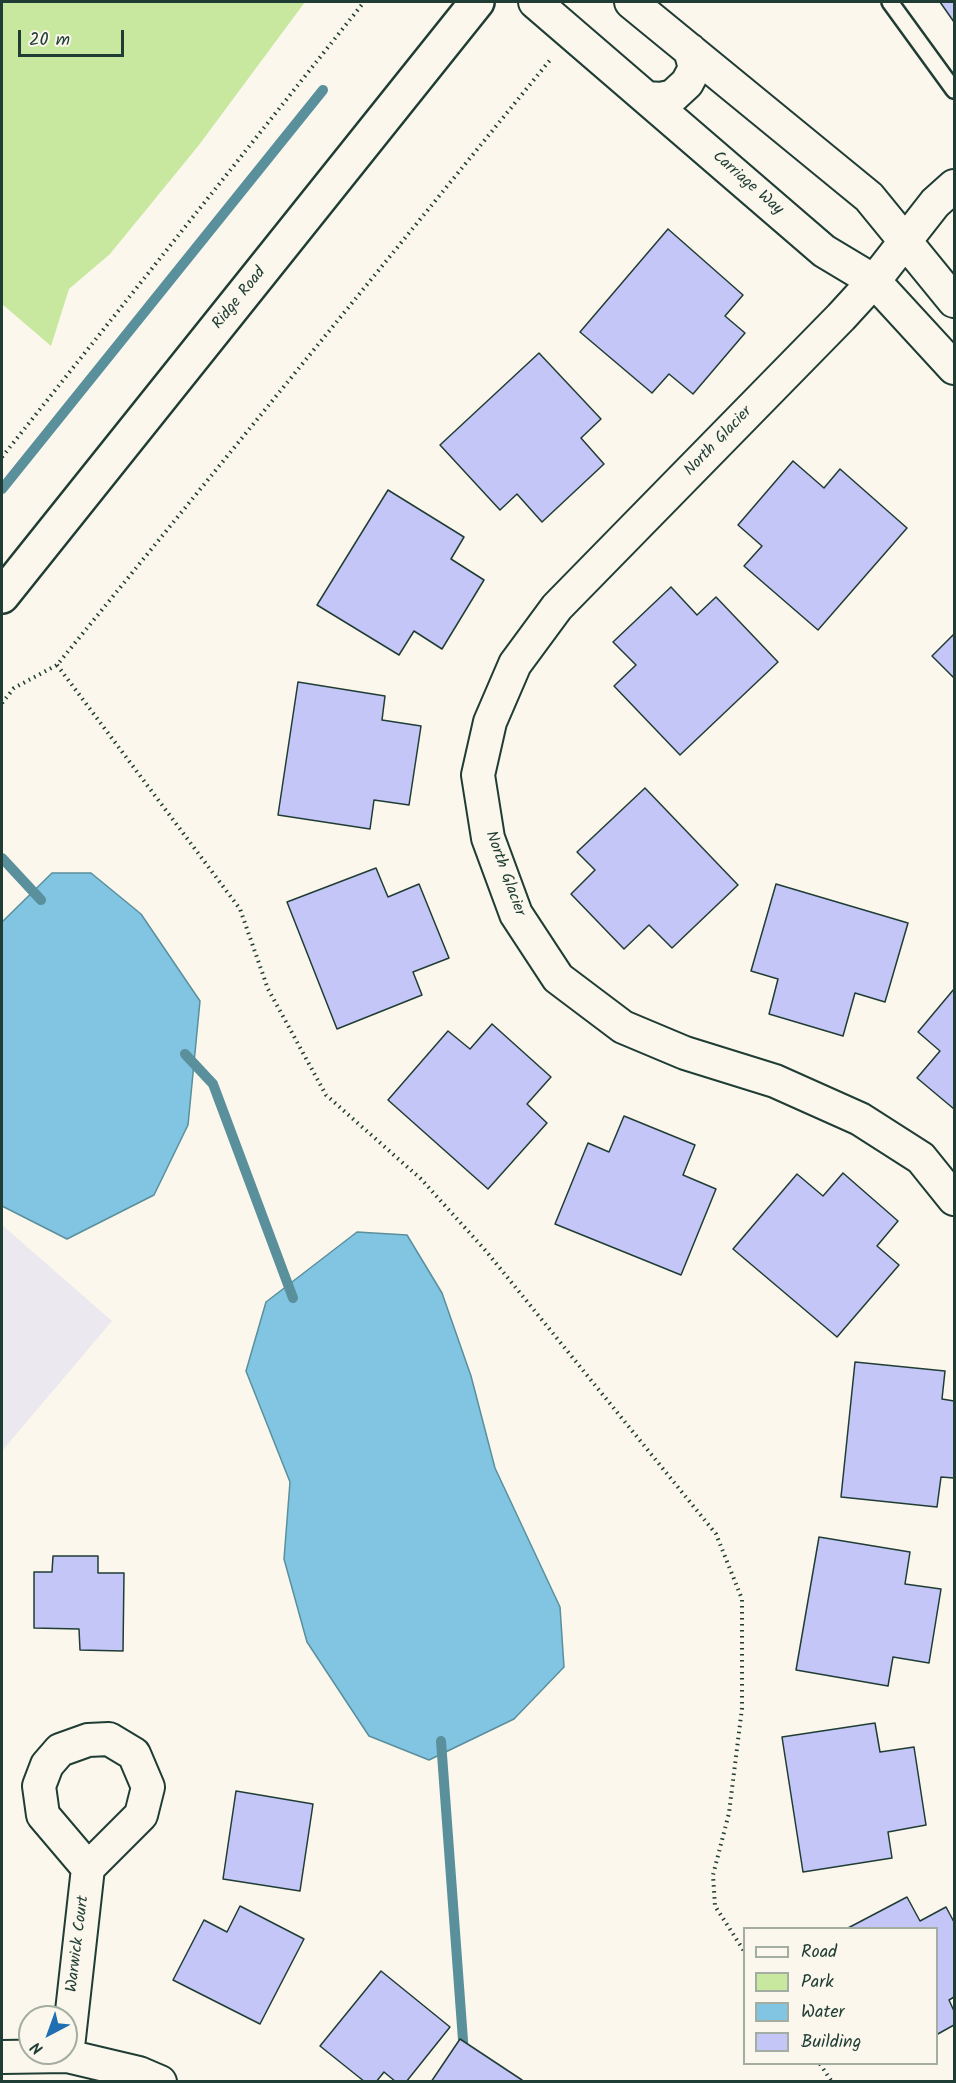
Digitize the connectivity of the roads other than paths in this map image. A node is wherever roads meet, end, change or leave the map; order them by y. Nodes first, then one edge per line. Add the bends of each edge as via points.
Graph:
1 (477, 2) edge
2 (535, 2) edge
3 (630, 2) edge
4 (890, 2) edge
5 (690, 50) junction
6 (954, 90) edge
7 (648, 98) junction
8 (954, 186) edge
9 (905, 241) junction
10 (874, 281) junction
11 (954, 302) edge
12 (954, 368) edge
13 (2, 596) edge
14 (954, 1199) edge
15 (88, 1868) dead end
16 (72, 2005) edge
17 (2, 2057) edge
18 (18, 2057) edge
19 (78, 2059) edge
20 (160, 2082) edge

1 - 13 street, Ridge Road
2 - 7 street, Carriage Way
3 - 5 street
4 - 6 lane
5 - 7 street via 695,68 687,83 673,96
5 - 9 street via 869,197
7 - 10 street, Carriage Way via 824,251
8 - 9 street, North Glacier
9 - 10 street, North Glacier
9 - 11 street
10 - 12 street, Carriage Way
10 - 14 street, North Glacier via 557,607 515,664 490,722 478,775 488,838 516,914 558,978 623,1027 685,1053 776,1081 860,1119 921,1158
15 - 16 street, Warwick Court
17 - 18 street
19 - 20 street

